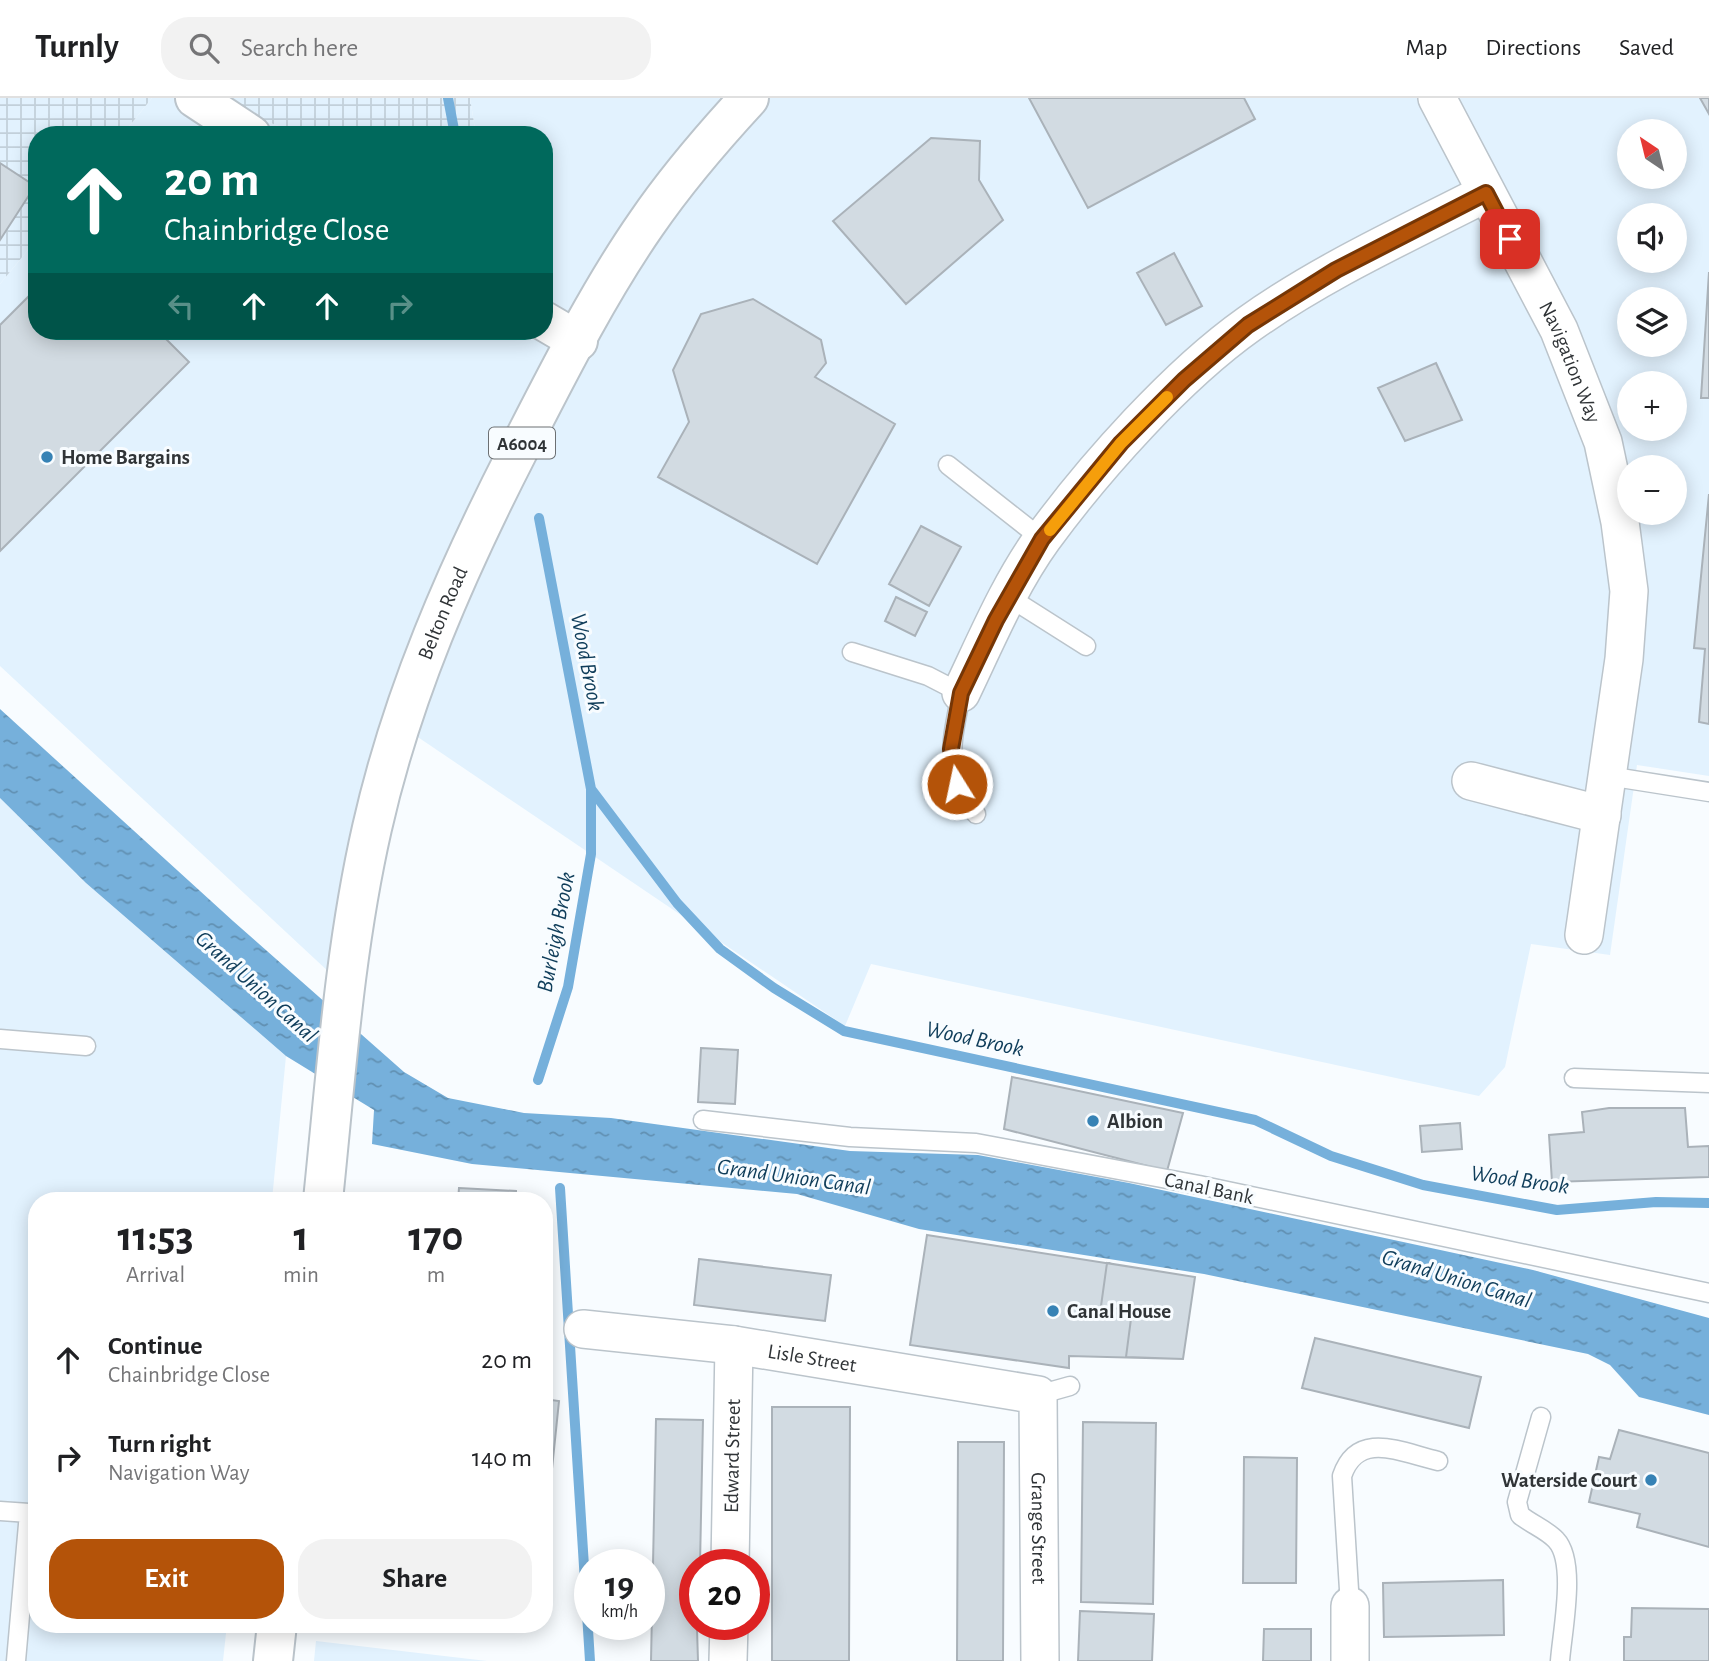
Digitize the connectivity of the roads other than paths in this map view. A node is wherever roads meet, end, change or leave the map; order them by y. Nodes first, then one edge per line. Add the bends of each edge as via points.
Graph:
1 (195, 98) edge
2 (749, 98) edge
3 (1437, 98) edge
4 (237, 126) edge
5 (1486, 193) junction
6 (553, 326) edge
7 (578, 341) junction
8 (948, 466) dead end
9 (1042, 539) junction
10 (1007, 596) junction
11 (1086, 646) dead end
12 (852, 652) dead end
13 (961, 693) junction
14 (1608, 776) junction
15 (1471, 781) dead end
16 (1709, 792) edge
17 (976, 814) dead end
18 (1602, 815) junction
19 (1584, 934) dead end
20 (0, 1039) edge
21 (86, 1046) dead end
22 (1574, 1078) dead end
23 (1709, 1083) edge
24 (703, 1120) dead end
25 (324, 1192) edge
26 (1709, 1293) edge
27 (583, 1329) dead end
28 (734, 1345) junction
29 (1054, 1391) joint
30 (1541, 1417) dead end
31 (1438, 1461) dead end
32 (0, 1511) edge
33 (28, 1513) edge
34 (28, 1524) edge
35 (730, 1549) edge
36 (1350, 1606) joint
37 (276, 1633) edge
38 (729, 1640) edge
39 (16, 1661) edge
40 (272, 1661) edge
41 (729, 1661) edge
42 (1040, 1661) edge
43 (1350, 1661) edge
44 (1560, 1661) edge

1 - 4 main road
2 - 7 main road, Belton Road / A6004 via 647,222
3 - 5 street, Navigation Way
5 - 9 street via 1336,270 1248,325 1121,443
5 - 14 street, Navigation Way via 1559,330 1581,382 1603,442 1620,522 1629,591
6 - 7 main road
7 - 25 main road, Belton Road / A6004 via 453,582 400,724 372,828 349,950
8 - 9 lane
9 - 10 street
10 - 11 lane
10 - 13 street
12 - 13 lane via 928,676
13 - 17 lane via 951,749 957,784
14 - 16 lane
14 - 18 street, Navigation Way
15 - 18 street
18 - 19 street, Navigation Way
20 - 21 lane
22 - 23 lane
24 - 26 lane, Canal Bank via 850,1137 976,1143 1199,1185
27 - 28 street, Lisle Street
28 - 29 street, Lisle Street
28 - 35 street, Edward Street
29 - 42 street, Grange Street
30 - 44 lane via 1517,1502 1520,1516 1562,1548 1567,1570
31 - 36 lane via 1373,1446 1347,1461 1342,1476
32 - 33 lane
34 - 39 lane
36 - 43 street
37 - 40 main road
38 - 41 street

